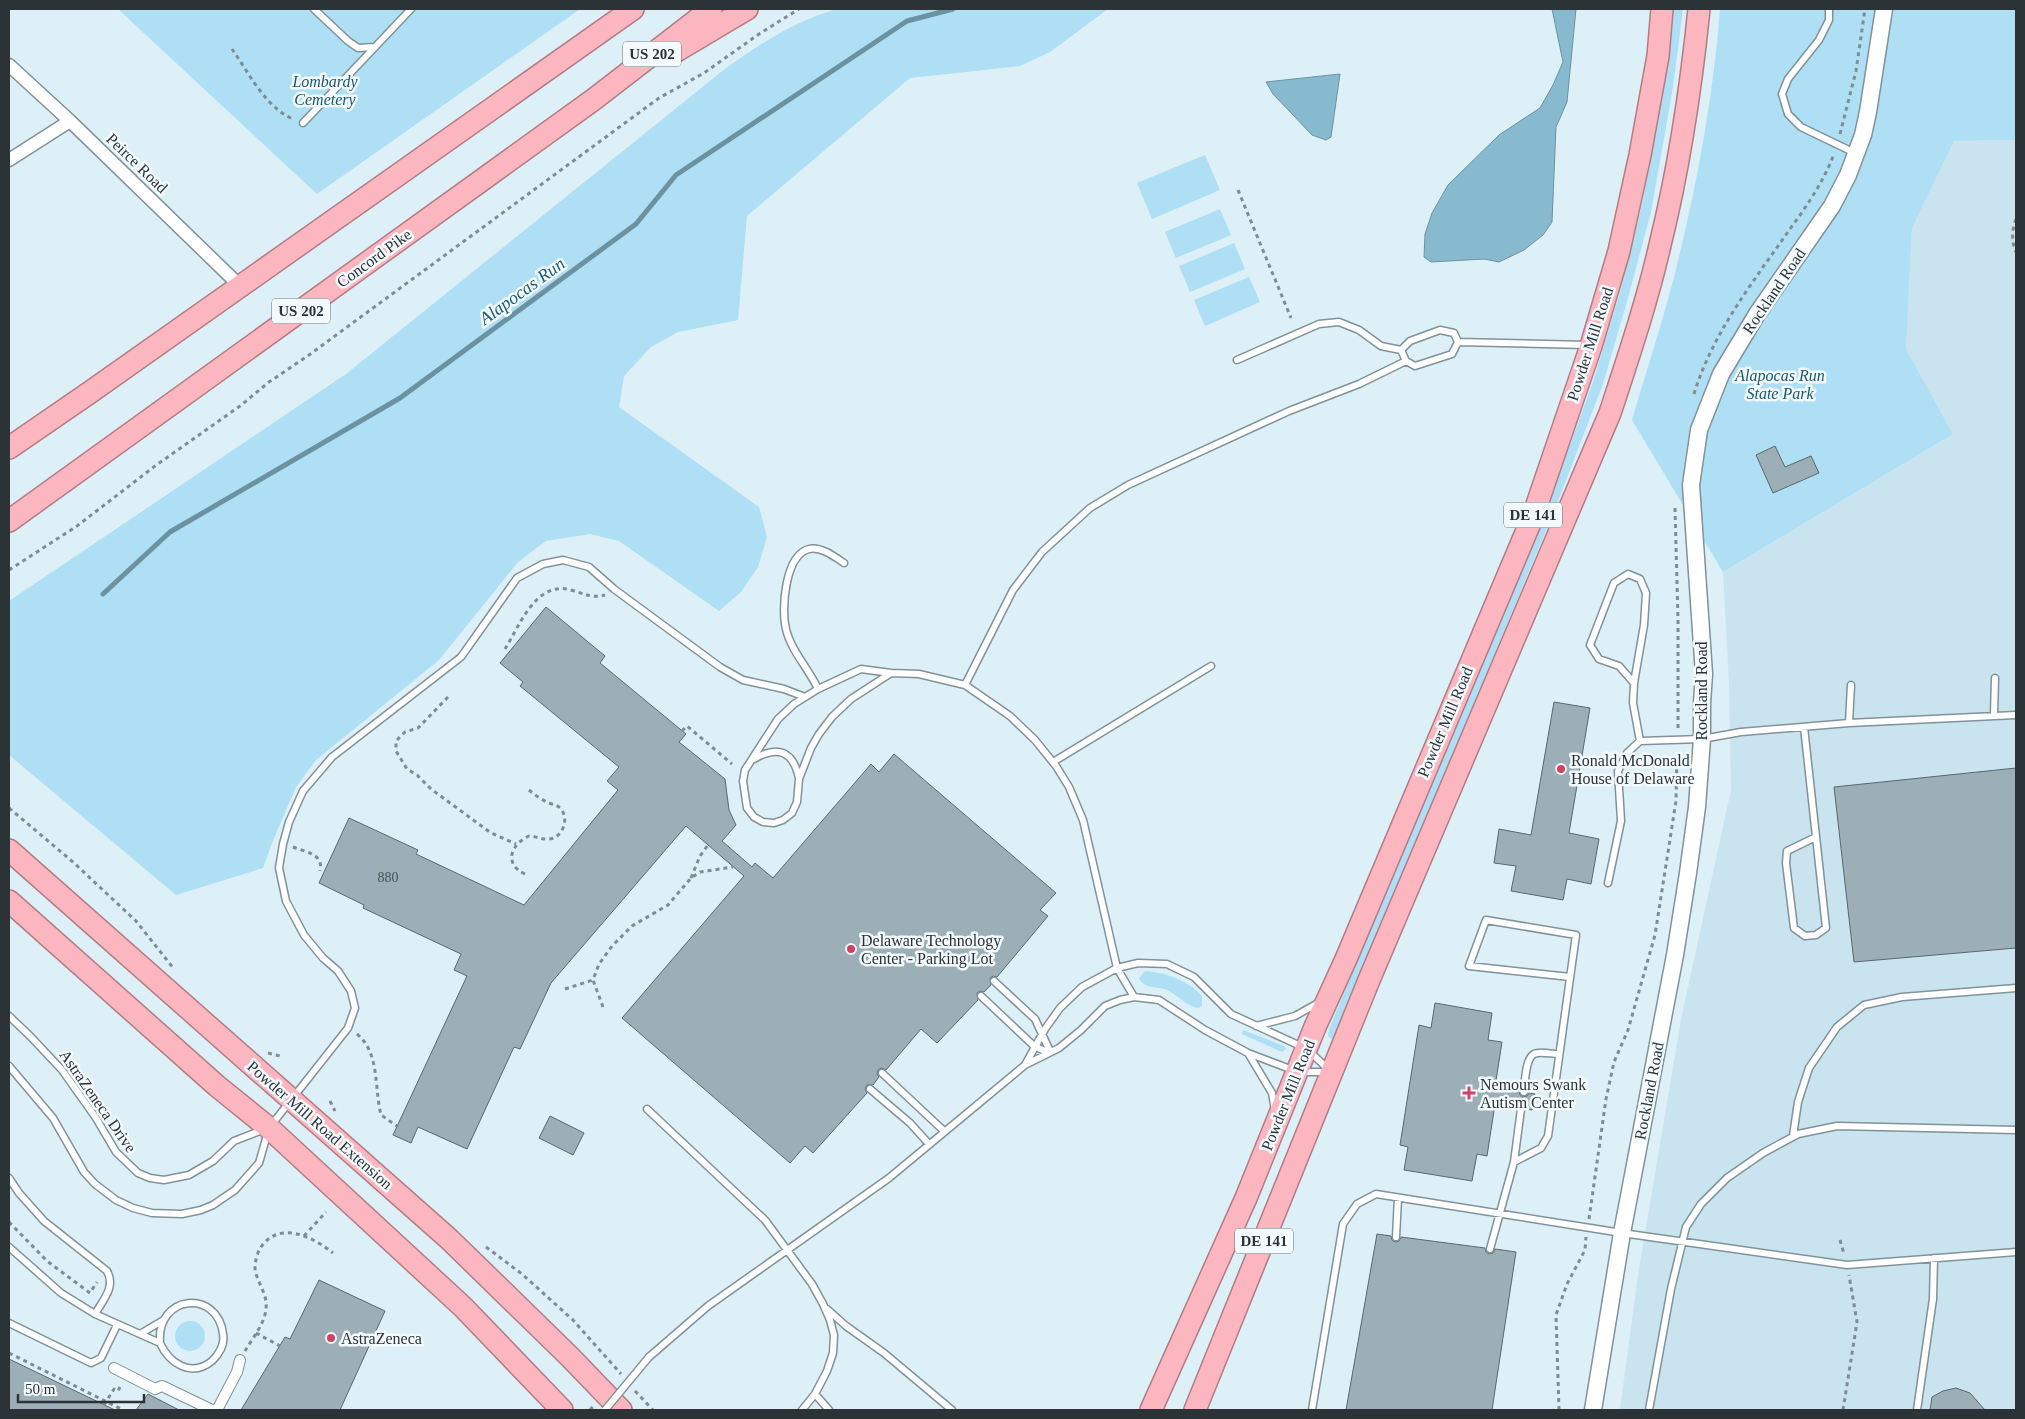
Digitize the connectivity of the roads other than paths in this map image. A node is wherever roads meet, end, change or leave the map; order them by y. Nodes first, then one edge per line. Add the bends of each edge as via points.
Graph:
1 (314, 9) edge
2 (411, 9) edge
3 (633, 9) edge
4 (711, 9) edge
5 (747, 9) edge
6 (1662, 9) edge
7 (1699, 9) edge
8 (1829, 9) edge
9 (1884, 9) edge
10 (375, 46) junction
11 (9, 65) edge
12 (593, 100) junction
13 (70, 121) junction
14 (303, 123) road end
15 (1856, 154) junction
16 (9, 160) edge
17 (240, 286) junction
18 (1458, 342) junction
19 (1591, 346) junction
20 (1401, 350) junction
21 (1237, 360) dead end
22 (1406, 361) junction
23 (9, 448) edge
24 (9, 522) edge
25 (844, 563) dead end
26 (1211, 666) dead end
27 (891, 673) junction
28 (1995, 678) dead end
29 (1634, 683) junction
30 (965, 685) junction
31 (1851, 685) dead end
32 (818, 689) junction
33 (805, 697) junction
34 (1994, 715) junction
35 (2016, 715) edge
36 (1849, 723) junction
37 (1804, 727) junction
38 (1702, 739) junction
39 (1640, 741) junction
40 (753, 759) junction
41 (1053, 762) junction
42 (799, 779) junction
43 (1816, 837) junction
44 (9, 850) edge
45 (1608, 883) dead end
46 (9, 902) edge
47 (1117, 968) junction
48 (1570, 977) junction
49 (994, 981) dead end
50 (2016, 988) edge
51 (981, 996) dead end
52 (1134, 997) junction
53 (1330, 997) junction
54 (9, 1016) edge
55 (1256, 1026) junction
56 (1042, 1033) junction
57 (1034, 1046) junction
58 (1307, 1049) junction
59 (1049, 1053) junction
60 (1248, 1053) junction
61 (1558, 1054) junction
62 (1024, 1065) junction
63 (9, 1066) edge
64 (1298, 1072) junction
65 (1332, 1072) junction
66 (882, 1073) dead end
67 (870, 1089) dead end
68 (1524, 1092) dead end
69 (292, 1099) junction
70 (1521, 1108) dead end
71 (646, 1109) dead end
72 (1277, 1124) junction
73 (269, 1128) junction
74 (2016, 1130) edge
75 (944, 1132) junction
76 (1793, 1136) junction
77 (929, 1144) junction
78 (1514, 1162) junction
79 (9, 1178) edge
80 (1398, 1198) junction
81 (1498, 1214) junction
82 (1622, 1233) junction
83 (1396, 1237) dead end
84 (1682, 1242) junction
85 (9, 1247) edge
86 (1490, 1248) dead end
87 (788, 1250) junction
88 (2016, 1252) edge
89 (1934, 1258) junction
90 (823, 1304) junction
91 (95, 1314) junction
92 (162, 1321) junction
93 (9, 1323) edge
94 (117, 1325) junction
95 (140, 1334) junction
96 (160, 1343) junction
97 (240, 1360) road end
98 (114, 1368) dead end
99 (815, 1394) junction
100 (617, 1409) edge
101 (212, 1410) edge
102 (218, 1410) edge
103 (562, 1410) edge
104 (802, 1410) edge
105 (829, 1410) edge
106 (950, 1410) edge
107 (1151, 1410) edge
108 (1195, 1410) edge
109 (1312, 1410) edge
110 (1593, 1410) edge
111 (1649, 1410) edge
112 (1917, 1410) edge

1 - 10 lane via 358,48
2 - 10 lane
3 - 17 highway, US 202
4 - 12 highway, Concord Pike / US 202
5 - 12 highway
6 - 19 highway, Powder Mill Road / DE 141 via 1658,56 1640,155 1619,251
7 - 65 highway, Powder Mill Road / DE 141 via 1682,140 1660,246 1610,413
8 - 15 lane via 1829,20 1819,40 1788,78 1782,94 1788,114 1801,127
9 - 15 street, Rockland Road via 1868,112
10 - 14 lane
11 - 13 street, Peirce Road
12 - 24 highway, Concord Pike / US 202
13 - 16 street
13 - 17 street, Peirce Road
15 - 38 street, Rockland Road via 1832,206 1757,314 1721,374 1699,430 1692,486 1704,674
17 - 23 highway, US 202
18 - 19 lane
18 - 20 lane via 1454,333 1440,330 1410,341
18 - 22 lane via 1452,354 1415,366
19 - 53 highway, Powder Mill Road / DE 141 via 1532,516
20 - 21 lane via 1381,346 1359,330 1339,322 1319,324
20 - 22 lane
22 - 30 lane via 1128,485 1090,508 1042,552 1013,590
25 - 32 lane via 820,550 809,549 799,556 786,584 783,605 786,629
26 - 41 lane
27 - 30 lane via 919,674
27 - 32 lane via 861,669
27 - 42 lane via 851,699 832,717 811,748
28 - 34 lane
29 - 29 lane via 1646,593 1640,579 1628,574 1614,583 1590,645 1599,659 1619,666
29 - 39 lane via 1633,703
30 - 41 lane via 1010,716
31 - 36 lane
32 - 33 lane
33 - 40 lane via 778,718
33 - 69 lane via 743,680 720,667 589,567 563,560 542,564 517,578 461,656 332,757 303,791 289,822 279,868 286,902 304,935 338,971 351,991 355,1008 348,1028
34 - 35 lane
34 - 36 lane
36 - 37 lane
37 - 38 lane
37 - 43 lane
38 - 39 lane
38 - 82 street, Rockland Road via 1697,806 1675,955
39 - 45 lane via 1627,754 1618,771 1621,821
40 - 42 lane via 773,751 783,753 791,758
40 - 42 lane via 743,781 744,796 747,808 763,822 774,823 792,813 797,802
41 - 47 lane via 1069,787 1083,820
43 - 43 lane via 1787,851 1794,928 1805,936 1816,935 1826,928
44 - 69 highway, Powder Mill Road Extension
46 - 73 highway
47 - 52 lane
47 - 55 lane via 1138,963 1167,964 1194,977 1231,1014
47 - 56 lane via 1082,987 1060,1008
48 - 48 lane via 1576,935 1486,920 1469,966
48 - 61 lane
49 - 56 lane via 1035,1019
50 - 76 lane via 1902,997 1864,1005 1837,1027 1809,1068 1798,1102
51 - 57 lane
52 - 59 lane via 1105,1006 1081,1030
52 - 60 lane via 1159,1000
53 - 55 lane via 1295,1016
53 - 58 highway, Powder Mill Road / DE 141
54 - 73 lane, AstraZeneca Drive via 62,1070 116,1152 138,1173 164,1180 189,1174 213,1161 234,1141
55 - 58 lane
56 - 57 lane
56 - 59 lane
57 - 59 lane
57 - 62 lane
58 - 64 highway, Powder Mill Road / DE 141
58 - 65 lane
59 - 62 lane
60 - 64 lane
60 - 72 lane via 1272,1093
61 - 68 lane via 1536,1053 1532,1056
61 - 78 lane via 1548,1136 1541,1148
62 - 75 lane
63 - 73 lane via 44,1105 84,1172 116,1200 141,1210 172,1215 191,1213 224,1199 259,1163
64 - 65 lane
64 - 72 highway, Powder Mill Road / DE 141
65 - 108 highway, Powder Mill Road / DE 141
66 - 75 lane
67 - 77 lane
69 - 73 lane
69 - 100 highway, Powder Mill Road Extension via 449,1239
70 - 78 lane
71 - 87 lane via 765,1220
72 - 107 highway, Powder Mill Road / DE 141
73 - 103 highway via 463,1307
74 - 76 lane via 1837,1126
75 - 77 lane
76 - 84 lane via 1727,1178 1701,1204 1686,1227
77 - 87 lane via 889,1178
78 - 81 lane
79 - 91 lane via 44,1221 107,1271 111,1280 110,1290
80 - 81 lane
80 - 83 lane
80 - 109 lane via 1376,1194 1357,1204 1343,1224
81 - 82 lane
81 - 86 lane
82 - 84 lane
82 - 110 street, Rockland Road
84 - 89 lane via 1847,1265
84 - 111 lane
85 - 91 lane via 61,1294
87 - 90 lane
87 - 100 lane, bridge via 708,1306 649,1357
88 - 89 lane
89 - 112 lane via 1933,1298
90 - 99 lane via 834,1335 833,1353
90 - 106 lane
91 - 94 lane
92 - 95 lane
92 - 96 lane
92 - 96 lane via 181,1305 197,1303 217,1316 223,1326 224,1338 210,1363 196,1368 172,1362
93 - 94 lane via 91,1363 104,1353
94 - 95 lane
95 - 96 lane
97 - 102 street
98 - 101 street via 155,1389 162,1386
99 - 104 lane
99 - 105 lane

